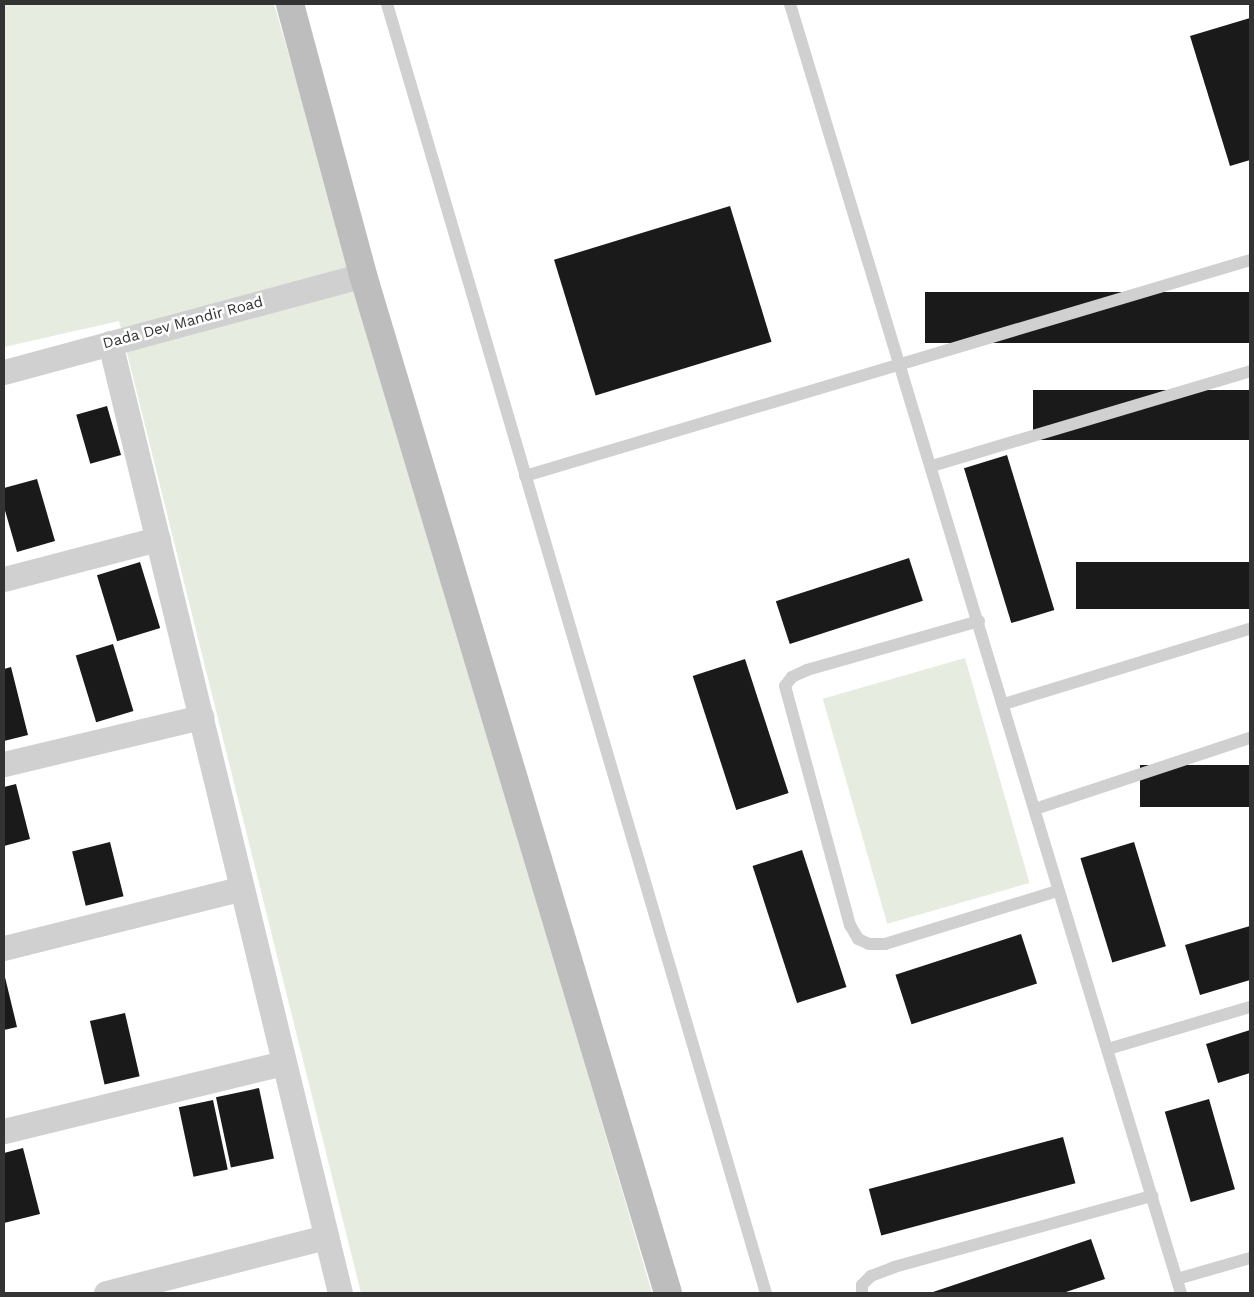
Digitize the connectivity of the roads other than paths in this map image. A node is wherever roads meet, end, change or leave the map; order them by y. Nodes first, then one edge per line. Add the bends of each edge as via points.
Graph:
1 (290, 4) edge
2 (388, 4) edge
3 (790, 4) edge
4 (1250, 260) edge
5 (363, 275) junction
6 (110, 343) junction
7 (901, 364) junction
8 (1250, 371) edge
9 (4, 372) edge
10 (932, 466) junction
11 (525, 476) junction
12 (158, 539) junction
13 (4, 579) edge
14 (979, 621) junction
15 (1250, 629) edge
16 (1004, 704) junction
17 (201, 717) junction
18 (1250, 738) edge
19 (4, 764) edge
20 (1035, 809) junction
21 (242, 888) junction
22 (1057, 891) junction
23 (4, 948) edge
24 (1250, 1007) edge
25 (1108, 1049) junction
26 (284, 1063) junction
27 (4, 1131) edge
28 (1152, 1196) junction
29 (326, 1237) junction
30 (1250, 1258) edge
31 (1177, 1279) junction
32 (106, 1293) edge
33 (340, 1293) edge
34 (668, 1293) edge
35 (766, 1293) edge
36 (862, 1293) edge
37 (1181, 1293) edge

1 - 5 street
2 - 11 lane
3 - 7 lane
4 - 7 lane
5 - 6 street, Dada Dev Mandir Road
5 - 34 street
6 - 9 street, Dada Dev Mandir Road
6 - 12 street
7 - 10 lane
7 - 11 lane
8 - 10 lane
10 - 14 lane
11 - 35 lane
12 - 13 street
12 - 17 street
14 - 16 lane
14 - 22 lane via 807,670 792,677 785,686 848,916 858,939 869,944 885,944
15 - 16 lane
16 - 20 lane
17 - 19 street
17 - 21 street
18 - 20 lane
20 - 22 lane
21 - 23 street
21 - 26 street
22 - 25 lane
24 - 25 lane
25 - 28 lane
26 - 27 street
26 - 29 street
28 - 31 lane
28 - 36 lane via 894,1268 871,1276 862,1285
29 - 32 street
29 - 33 street
30 - 31 lane
31 - 37 lane

